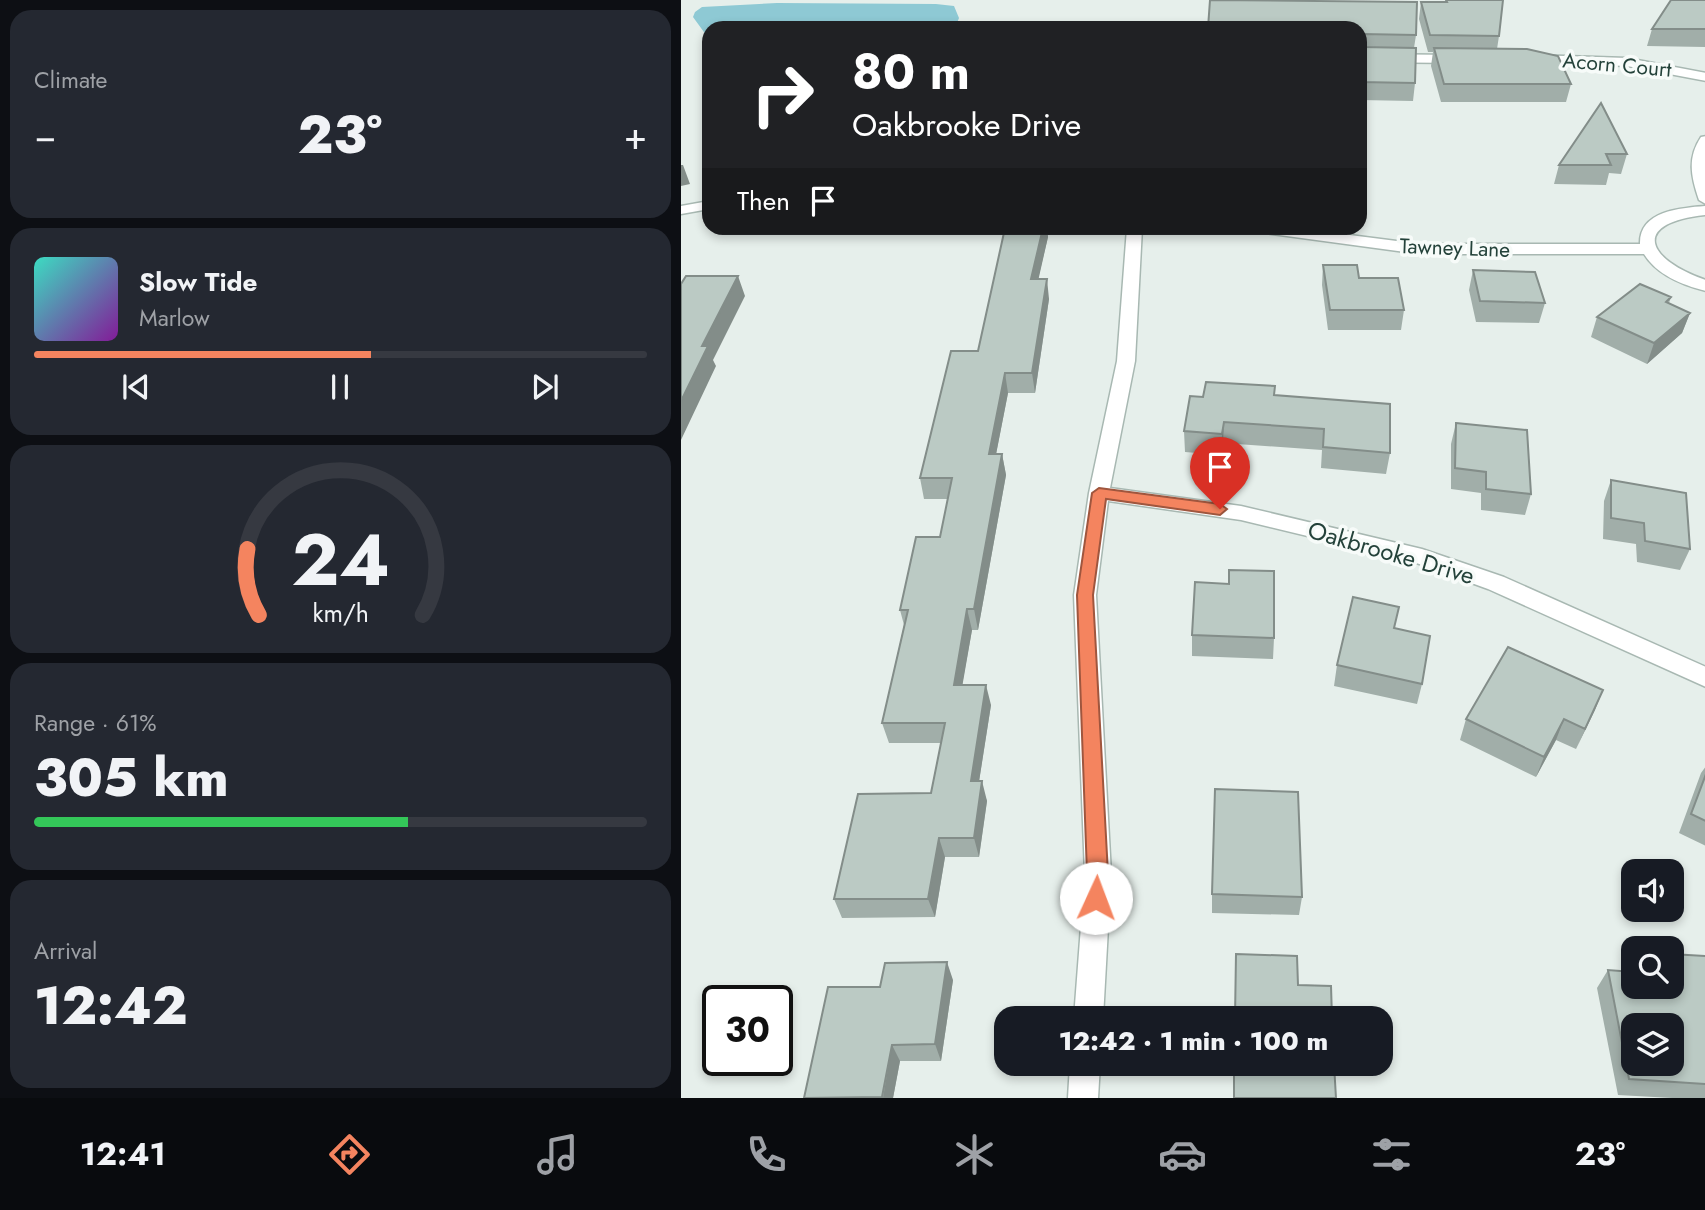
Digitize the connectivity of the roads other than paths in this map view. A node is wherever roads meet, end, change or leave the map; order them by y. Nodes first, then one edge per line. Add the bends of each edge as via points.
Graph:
1 (1367, 58) edge
2 (1467, 59) edge
3 (1521, 59) edge
4 (1705, 77) edge
5 (1705, 140) edge
6 (1705, 200) edge
7 (702, 206) edge
8 (681, 210) edge
9 (1705, 210) edge
10 (1134, 235) edge
11 (1317, 235) edge
12 (1647, 249) junction
13 (1705, 286) edge
14 (1099, 493) junction
15 (1705, 678) edge
16 (1089, 1006) edge
17 (1084, 1076) edge
18 (1083, 1098) edge

1 - 2 street
3 - 4 street, Acorn Court via 1627,62
5 - 6 street via 1696,164
7 - 8 street
9 - 12 street via 1665,215 1651,224 1645,236
10 - 14 street via 1126,361
11 - 12 street, Tawney Lane via 1420,249
12 - 13 street via 1675,274
14 - 15 street, Oakbrooke Drive via 1241,513 1415,554 1496,583
14 - 16 street via 1085,595 1097,874
17 - 18 street

